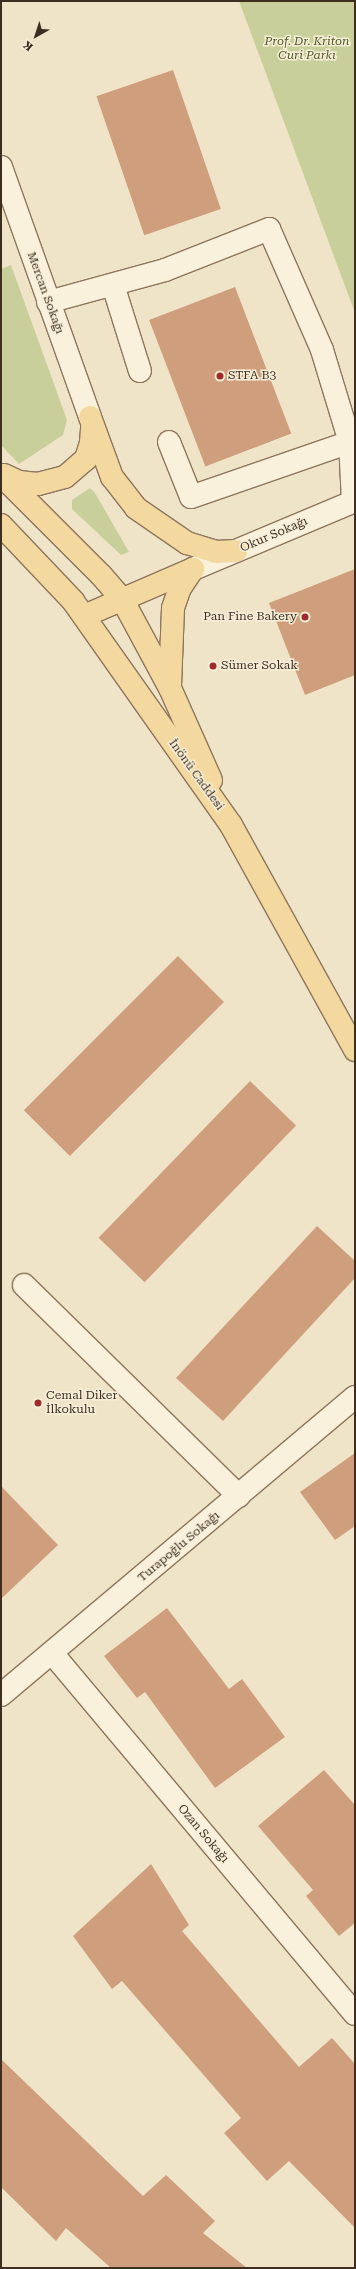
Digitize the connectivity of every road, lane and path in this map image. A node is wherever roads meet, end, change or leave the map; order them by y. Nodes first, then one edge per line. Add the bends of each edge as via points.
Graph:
1 (1, 168) edge
2 (113, 285) junction
3 (48, 302) junction
4 (140, 371) dead end
5 (90, 417) junction
6 (169, 442) dead end
7 (350, 442) junction
8 (1, 474) edge
9 (354, 502) edge
10 (1, 525) edge
11 (236, 551) junction
12 (193, 569) junction
13 (122, 599) junction
14 (84, 616) junction
15 (170, 688) junction
16 (231, 825) junction
17 (355, 1050) edge
18 (24, 1284) dead end
19 (355, 1397) edge
20 (239, 1496) junction
21 (52, 1653) junction
22 (1, 1695) edge
23 (355, 2014) edge

1 - 3 street, Mercan Sokağı
2 - 3 street
2 - 4 street
2 - 7 street via 165,270 269,229 322,350
3 - 5 street, Mercan Sokağı
5 - 8 main road via 92,434 89,452 80,466 65,477 38,484 19,482
5 - 11 main road via 112,477 136,508 187,543 216,552
6 - 7 street via 191,497
7 - 9 street
8 - 13 main road
9 - 11 street, Okur Sokağı
10 - 14 main road, İnönü Caddesi
11 - 12 street, Okur Sokağı
12 - 13 main road
12 - 15 main road via 180,588 173,608
13 - 14 main road
13 - 15 main road
14 - 16 main road, İnönü Caddesi
15 - 16 main road
16 - 17 main road, İnönü Caddesi
18 - 20 street
19 - 20 street, Turapoğlu Sokağı
20 - 21 street, Turapoğlu Sokağı
21 - 22 street, Turapoğlu Sokağı
21 - 23 street, Ozan Sokağı

